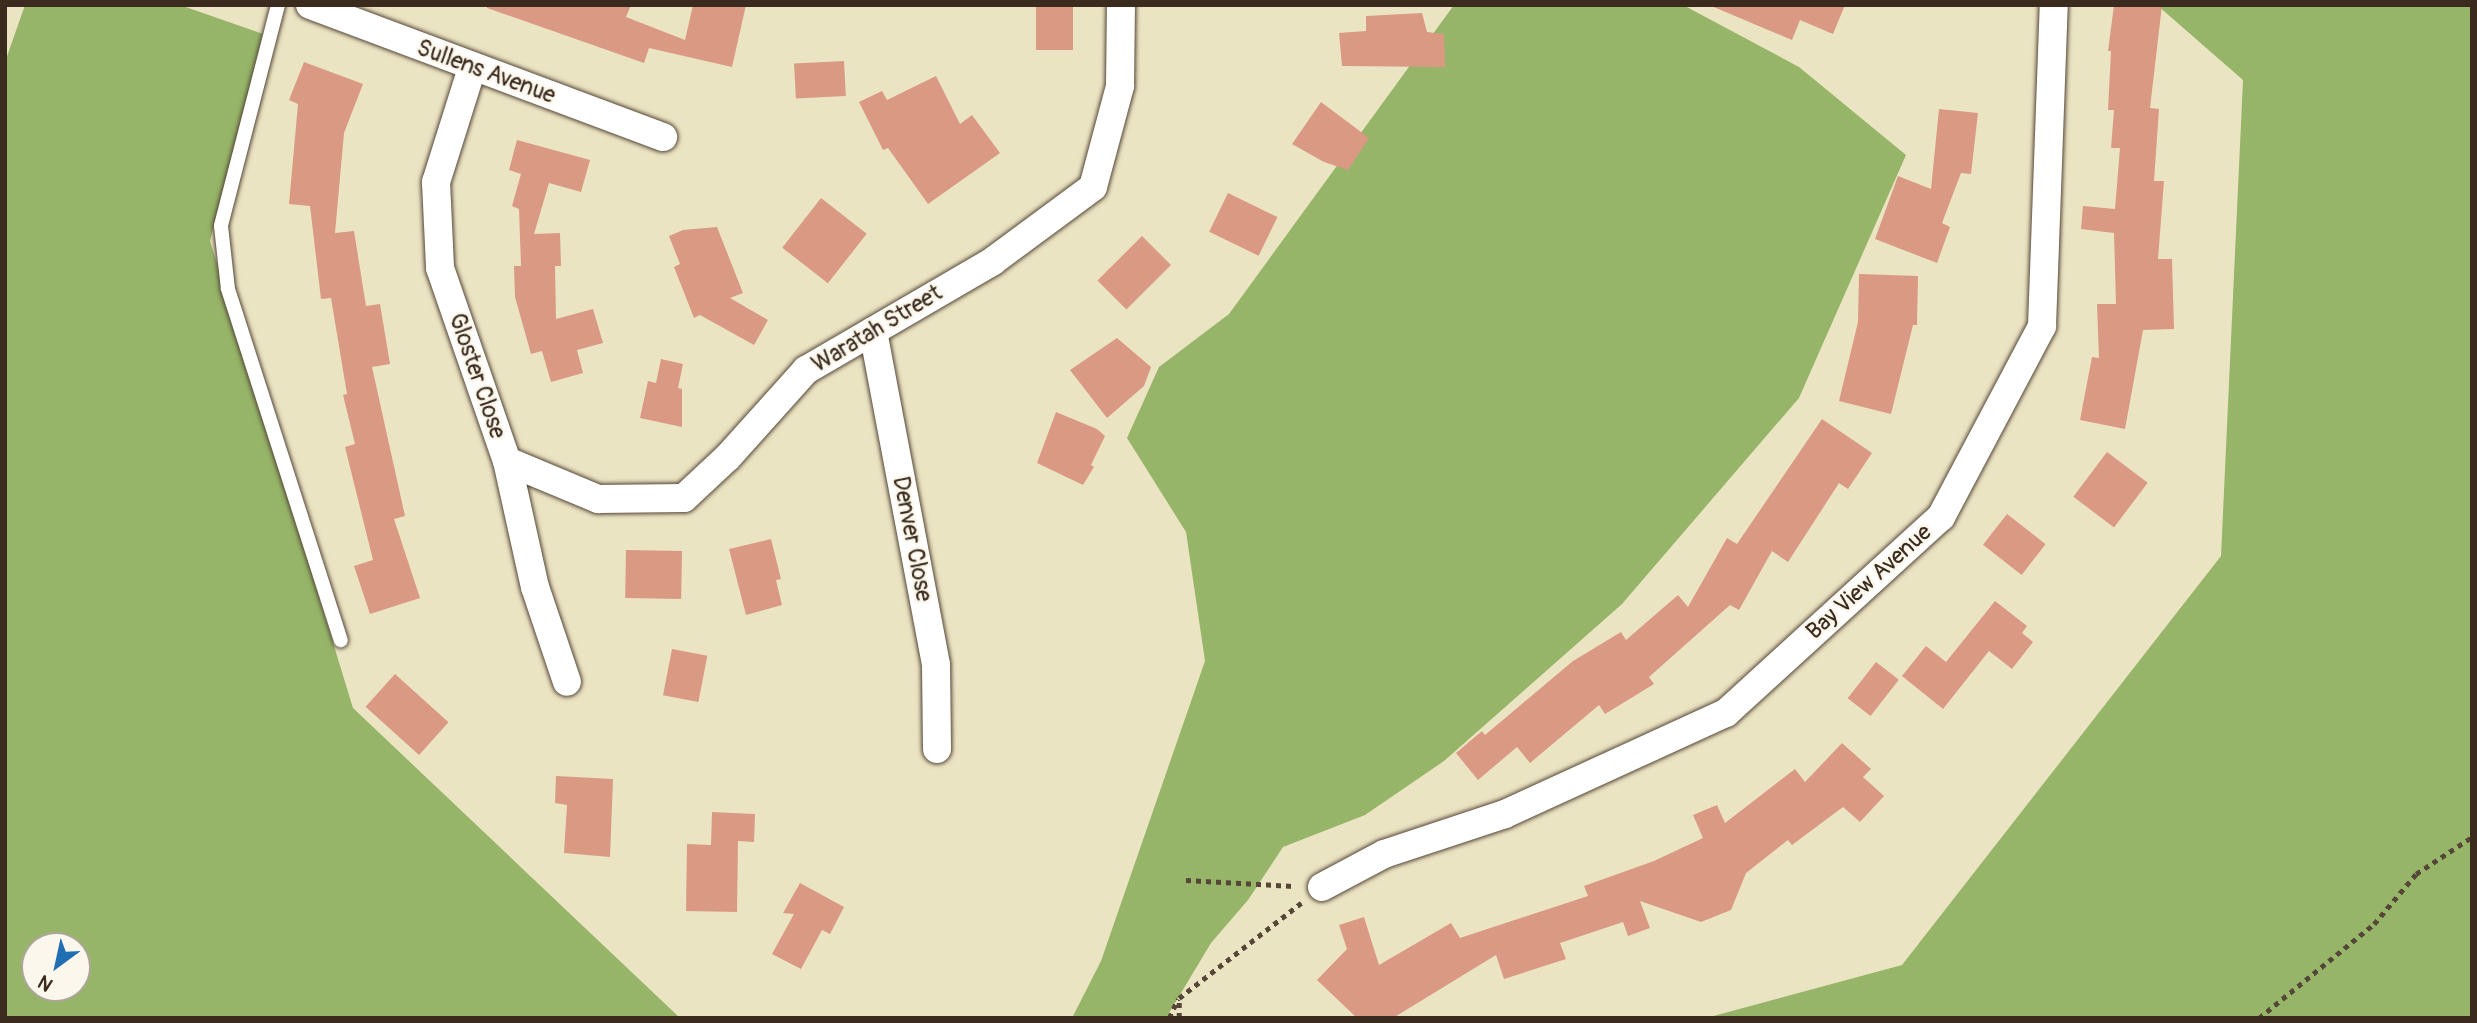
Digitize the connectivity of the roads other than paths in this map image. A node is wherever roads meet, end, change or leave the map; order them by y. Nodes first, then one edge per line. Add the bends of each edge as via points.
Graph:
1 (278, 5) edge
2 (310, 5) edge
3 (1121, 5) edge
4 (2054, 5) edge
5 (472, 68) junction
6 (663, 137) dead end
7 (873, 331) junction
8 (507, 461) junction
9 (341, 640) dead end
10 (567, 682) dead end
11 (937, 749) dead end
12 (1322, 887) road end

1 - 9 lane via 221,226 228,289
2 - 5 street, Sullens Avenue
3 - 7 street, Waratah Street via 1120,86 1093,187 993,261
4 - 12 street, Bay View Avenue via 2042,326 1941,517 1726,713 1505,814 1384,854
5 - 6 street, Sullens Avenue
5 - 8 street, Gloster Close via 436,182 440,268
7 - 8 street, Waratah Street via 806,370 684,498 598,499
7 - 11 street, Denver Close via 936,665
8 - 10 street, Gloster Close via 535,587

